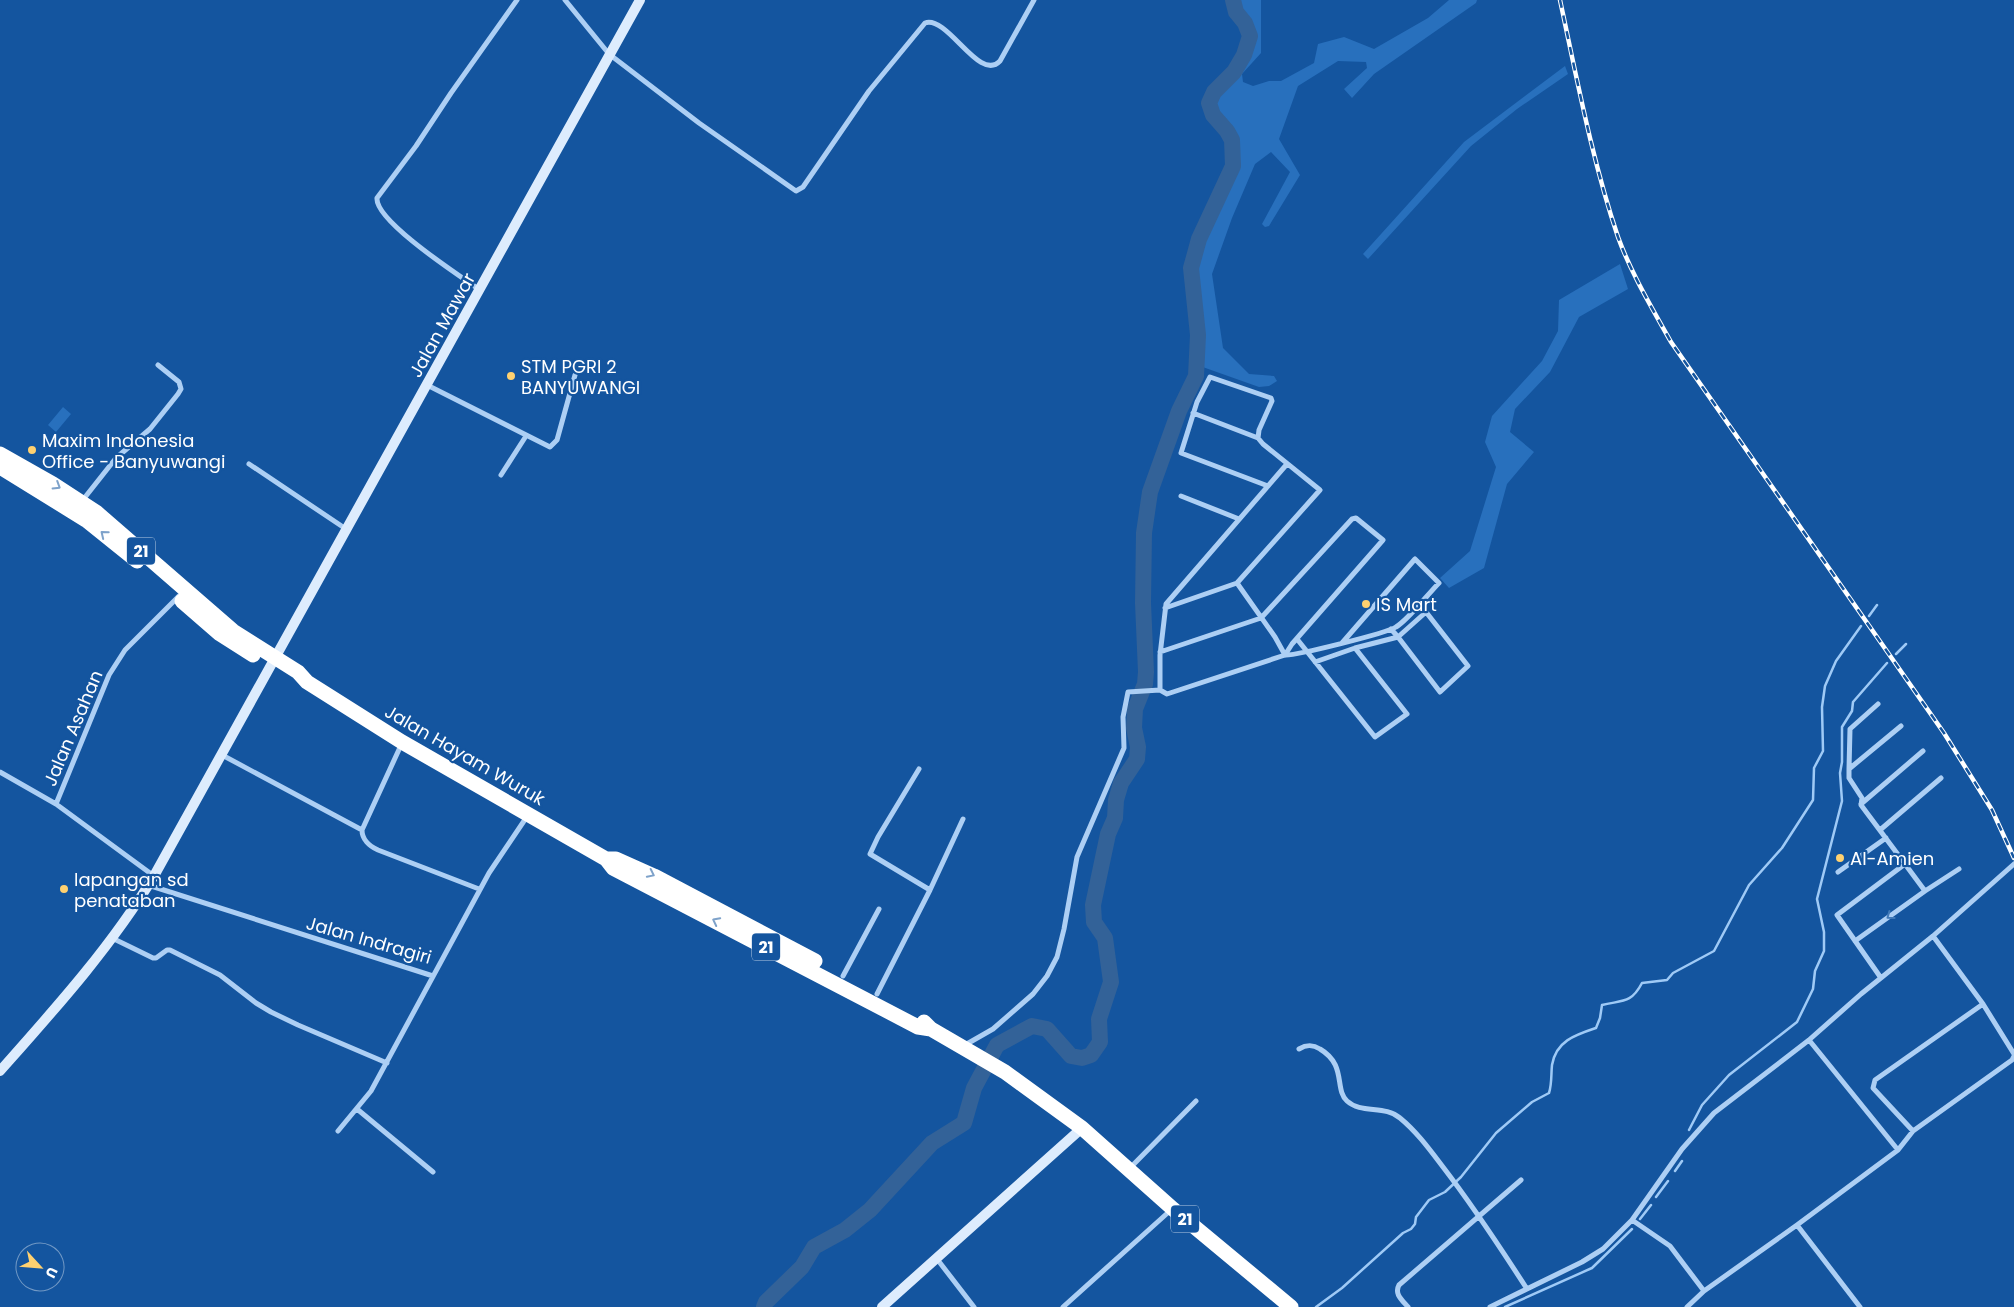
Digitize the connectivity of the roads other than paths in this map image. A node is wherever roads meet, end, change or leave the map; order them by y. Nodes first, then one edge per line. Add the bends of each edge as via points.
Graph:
1 (517, 0) edge
2 (565, 0) edge
3 (640, 0) edge
4 (1034, 0) edge
5 (609, 54) junction
6 (480, 290) junction
7 (158, 365) dead end
8 (576, 375) dead end
9 (427, 386) junction
10 (1193, 413) junction
11 (526, 436) junction
12 (1258, 438) junction
13 (0, 454) edge
14 (249, 464) dead end
15 (1287, 464) junction
16 (0, 467) edge
17 (500, 475) dead end
18 (1268, 486) junction
19 (1181, 496) dead end
20 (81, 502) junction
21 (1238, 518) junction
22 (346, 529) junction
23 (1237, 583) junction
24 (181, 593) junction
25 (1165, 608) junction
26 (1261, 618) junction
27 (1391, 629) junction
28 (1398, 637) junction
29 (1297, 639) junction
30 (1342, 642) junction
31 (1355, 648) junction
32 (1160, 652) junction
33 (1307, 652) junction
34 (1285, 655) junction
35 (273, 661) junction
36 (1315, 662) junction
37 (1160, 690) junction
38 (1878, 704) dead end
39 (1901, 726) dead end
40 (402, 742) junction
41 (1923, 752) dead end
42 (222, 755) junction
43 (919, 769) dead end
44 (1849, 769) junction
45 (0, 772) edge
46 (1941, 778) dead end
47 (56, 804) junction
48 (1861, 805) junction
49 (529, 814) junction
50 (963, 819) dead end
51 (362, 830) junction
52 (1880, 830) junction
53 (1886, 838) junction
54 (606, 859) junction
55 (1906, 864) junction
56 (2014, 864) edge
57 (1959, 869) dead end
58 (1838, 872) dead end
59 (154, 876) junction
60 (148, 885) junction
61 (480, 890) junction
62 (930, 890) junction
63 (1925, 891) junction
64 (879, 909) dead end
65 (1933, 936) junction
66 (112, 938) junction
67 (1855, 941) junction
68 (433, 976) junction
69 (843, 976) junction
70 (1881, 978) junction
71 (877, 994) junction
72 (1982, 1004) junction
73 (931, 1028) junction
74 (1809, 1040) junction
75 (1299, 1049) dead end
76 (967, 1050) junction
77 (2014, 1055) edge
78 (387, 1062) junction
79 (0, 1071) edge
80 (1196, 1101) dead end
81 (357, 1109) junction
82 (1082, 1128) junction
83 (338, 1131) dead end
84 (1913, 1131) junction
85 (1898, 1150) junction
86 (1129, 1170) junction
87 (433, 1172) dead end
88 (1521, 1180) dead end
89 (1173, 1209) junction
90 (1480, 1216) junction
91 (1632, 1220) junction
92 (1797, 1225) junction
93 (937, 1259) junction
94 (1527, 1289) junction
95 (1704, 1291) junction
96 (1283, 1305) edge
97 (882, 1307) edge
98 (974, 1307) edge
99 (1063, 1307) edge
100 (1408, 1307) edge
101 (1490, 1307) edge
102 (1687, 1307) edge
103 (1860, 1307) edge

1 - 6 street via 377,198 378,208 394,226
2 - 5 street
3 - 5 street, Jalan Mawar
4 - 5 street via 996,64 990,65 970,55 934,22 925,23 869,91 803,187 796,191 707,129
5 - 6 street, Jalan Mawar
6 - 9 street, Jalan Mawar
7 - 20 street via 179,382 181,389 150,429 116,458
8 - 11 street via 554,445 547,446
9 - 11 street
9 - 22 street, Jalan Mawar
10 - 12 street
10 - 12 street via 1211,376 1270,398 1272,401
10 - 18 street via 1180,453
11 - 17 street
12 - 15 street
13 -> 20 highway, 21
14 - 22 street
15 - 18 street
15 - 23 street via 1320,490
24 -> 16 highway, 21 via 86,520
18 - 21 street
19 - 21 street
20 - 24 highway, 21 via 115,528
21 - 25 street
22 - 35 street, Jalan Mawar
23 - 25 street
23 - 26 street
24 - 35 highway, 21
24 - 35 highway, 21 via 220,634 250,654
24 - 47 street, Jalan Asahan via 125,650 109,675
25 - 32 street
26 - 29 street via 1352,518 1356,518 1382,540
26 - 32 street
26 - 34 street
27 - 28 street
27 - 30 street
27 - 30 street via 1400,624 1439,583 1415,559
28 - 28 street via 1440,692 1468,666 1426,612
28 - 31 street
29 - 33 street
29 - 34 street
30 - 33 street
31 - 36 street
31 - 36 street via 1407,714 1375,737
32 - 37 street
33 - 34 street
33 - 36 street
34 - 37 street via 1167,694
35 - 40 highway, Jalan Hayam Wuruk / 21 via 298,672 308,682
35 - 42 street, Jalan Mawar
37 - 76 street via 1128,692 1123,717 1124,748 1077,857 1058,957 1033,994
38 - 44 street via 1850,729
39 - 44 street
40 - 49 highway, Jalan Hayam Wuruk / 21
40 - 51 street
41 - 48 street
42 - 51 street
42 - 59 street, Jalan Mawar
43 - 62 street via 870,854
44 - 48 street via 1849,778 1862,798
45 - 47 street
46 - 52 street
47 - 59 street, Jalan Asahan
48 - 52 street
49 - 54 highway, Jalan Hayam Wuruk / 21
49 - 61 street, Jalan Indragiri
50 - 62 street
51 - 61 street via 362,836 370,846
52 - 53 street
53 - 55 street
53 - 58 street
54 -> 69 highway, Jalan Hayam Wuruk / 21 via 616,858 654,876
73 -> 54 highway, Jalan Hayam Wuruk / 21 via 918,1027 613,868
55 - 63 street
55 - 67 street via 1838,913
56 - 65 street
57 - 63 street
59 - 60 street, Jalan Mawar
60 - 66 street, Jalan Mawar
60 - 68 street, Jalan Indragiri
61 - 68 street, Jalan Indragiri
62 - 71 street
63 -> 67 street
64 - 69 street
65 - 70 street
65 - 72 street
66 - 78 street via 153,958 170,950 220,975 270,1012
66 - 79 street, Jalan Mawar via 76,985
67 - 70 street
68 - 78 street
69 - 71 highway, Jalan Hayam Wuruk / 21
70 - 74 street
71 - 73 highway, Jalan Hayam Wuruk / 21
72 - 77 street
72 - 84 street via 1873,1083 1873,1088
73 - 76 highway, Jalan Hayam Wuruk / 21
74 - 85 street
74 - 91 street via 1714,1113 1682,1149
75 - 90 street via 1314,1046 1327,1054 1338,1070 1347,1101 1399,1116 1426,1144
76 - 82 highway, Jalan Hayam Wuruk / 21 via 1005,1072
77 - 84 street via 2012,1060
78 - 81 street
80 - 86 street
81 - 83 street
81 - 87 street
82 - 86 highway, 21
82 - 93 street
84 - 85 street
85 - 92 street
86 - 89 highway, 21
88 - 90 street
89 - 96 highway, 21
89 - 99 street
90 - 94 street
90 - 100 street via 1399,1285 1398,1295
91 - 94 street via 1603,1249
91 - 95 street via 1670,1246
92 - 95 street
92 - 103 street
93 - 97 street
93 - 98 street
94 - 101 street
95 - 102 street

